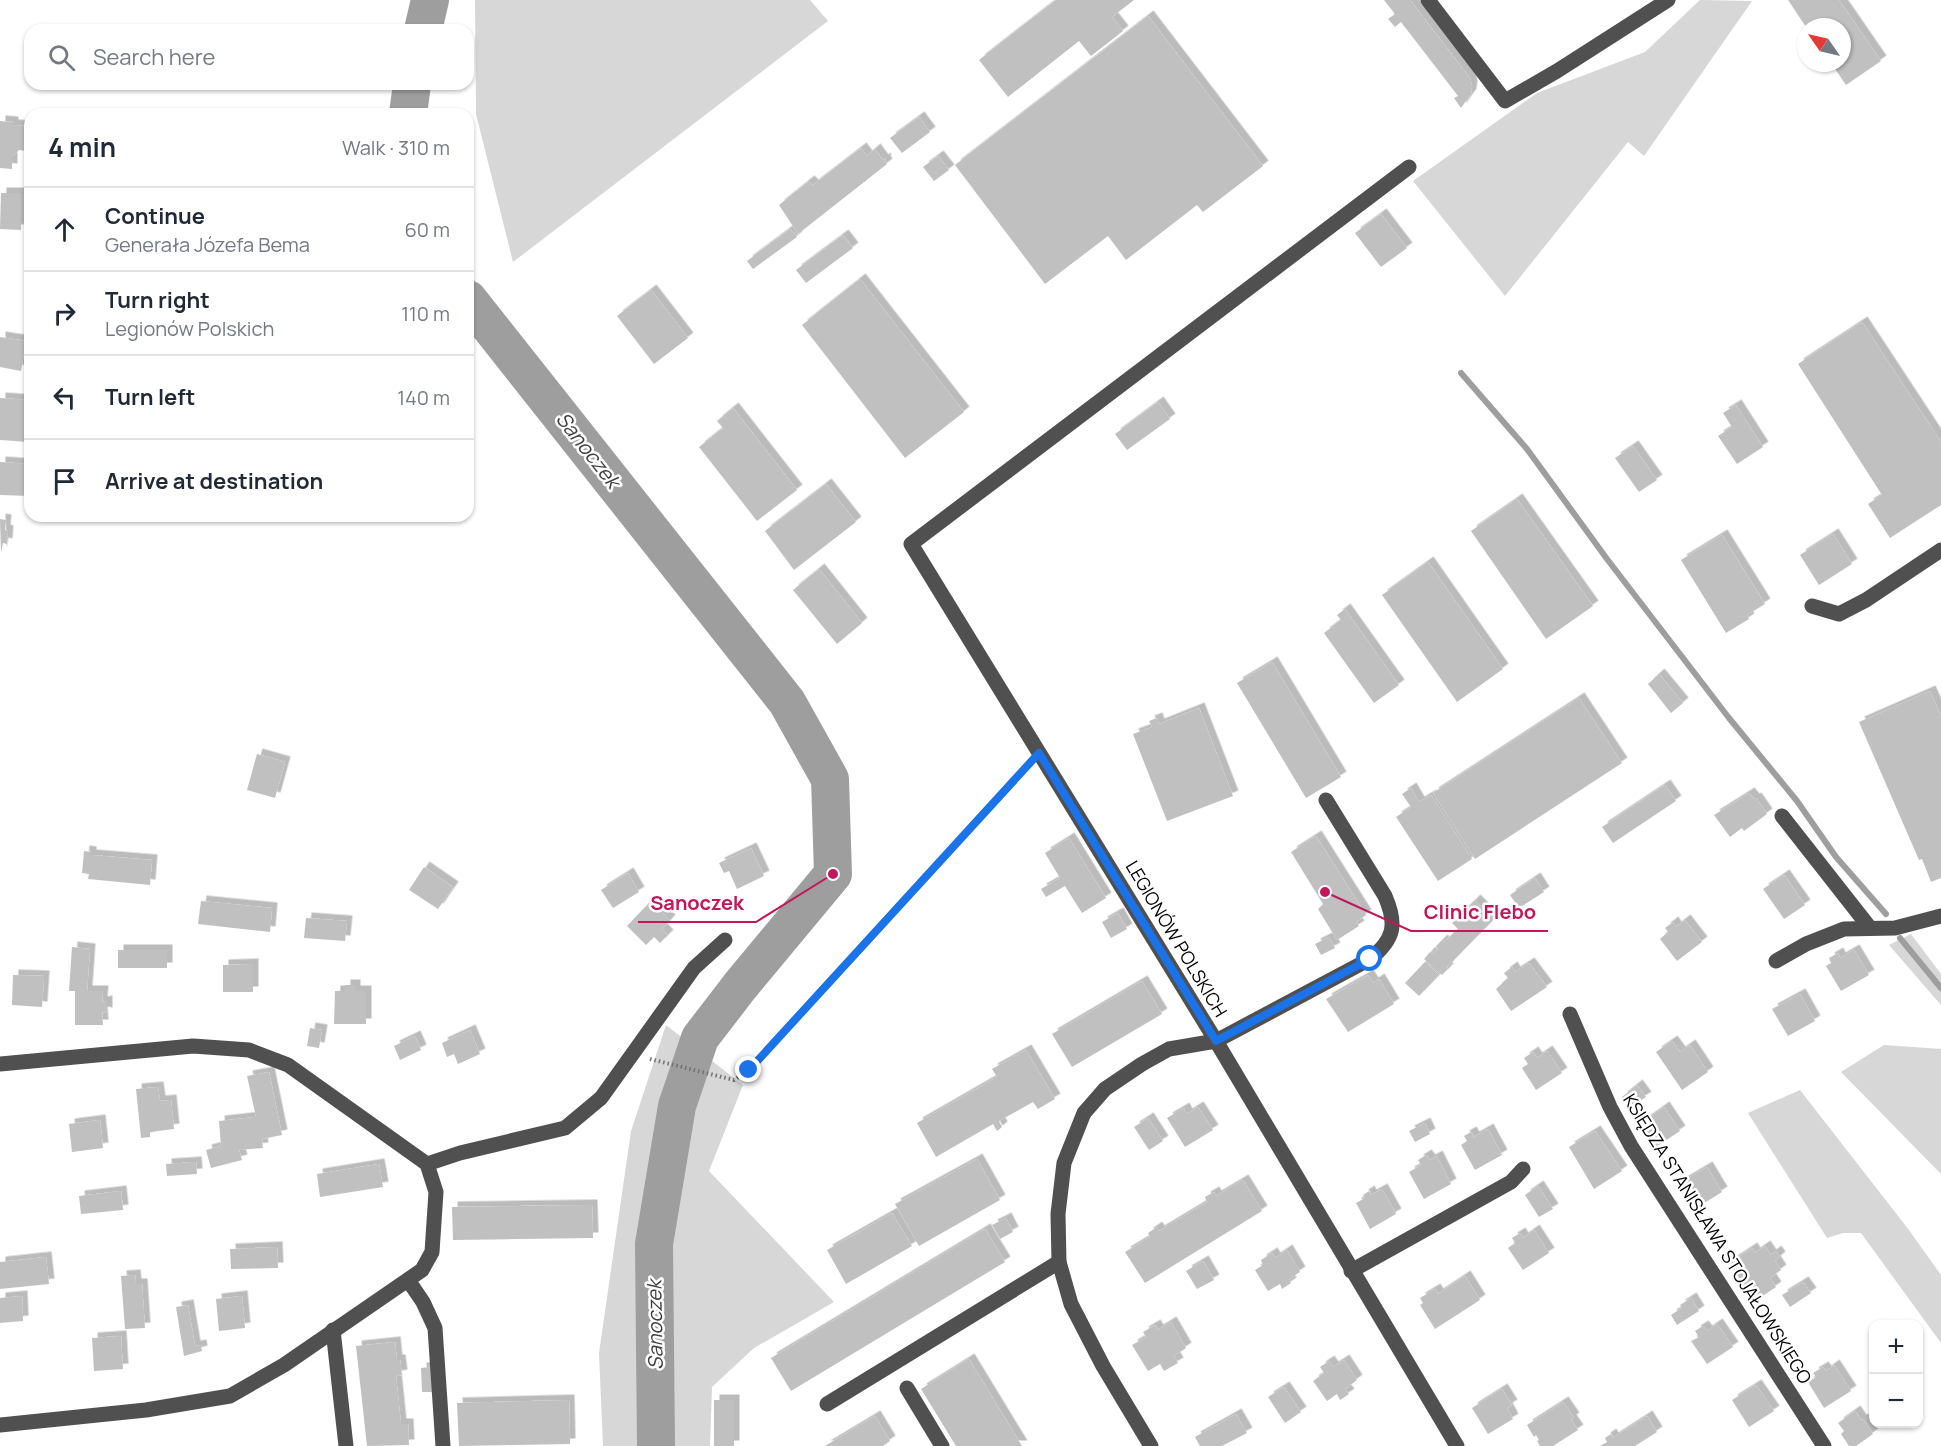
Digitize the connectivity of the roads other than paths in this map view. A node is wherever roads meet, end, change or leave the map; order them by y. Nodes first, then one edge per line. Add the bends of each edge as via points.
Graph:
1 (1428, 0) edge
2 (1668, 0) edge
3 (1409, 167) dead end
4 (1941, 550) edge
5 (1812, 606) dead end
6 (1326, 800) dead end
7 (1782, 816) dead end
8 (1941, 916) edge
9 (1867, 927) junction
10 (725, 940) dead end
11 (1776, 961) dead end
12 (1570, 1014) dead end
13 (1216, 1041) junction
14 (0, 1064) edge
15 (428, 1164) junction
16 (1523, 1169) dead end
17 (1059, 1262) junction
18 (1351, 1271) junction
19 (408, 1280) junction
20 (333, 1329) junction
21 (907, 1388) dead end
22 (827, 1404) dead end
23 (0, 1425) edge
24 (346, 1446) edge
25 (442, 1446) edge
26 (942, 1446) edge
27 (1150, 1446) edge
28 (1457, 1446) edge
29 (1824, 1446) edge

1 - 2 street via 1504,100
3 - 13 street, LEGIONÓW POLSKICH via 911,544
4 - 5 street via 1839,614
6 - 13 street via 1385,896 1392,912 1390,936 1382,950 1370,959
7 - 9 street
8 - 9 street via 1895,928
9 - 11 street via 1844,929
10 - 15 street via 694,968 601,1098 565,1128
12 - 29 street, KSIĘDZA STANISŁAWA STOJAŁOWSKIEGO via 1631,1146
13 - 17 street via 1169,1049 1106,1089 1084,1113 1064,1163 1058,1214
13 - 18 street, LEGIONÓW POLSKICH
14 - 15 street via 193,1046 249,1050 288,1065
15 - 19 street via 436,1192 432,1252 422,1270
16 - 18 street via 1510,1182
17 - 22 street
17 - 27 street via 1071,1304
18 - 28 street, LEGIONÓW POLSKICH
19 - 20 street
19 - 25 street via 435,1328
20 - 23 street via 284,1365 230,1396 146,1410
20 - 24 street
21 - 26 street

